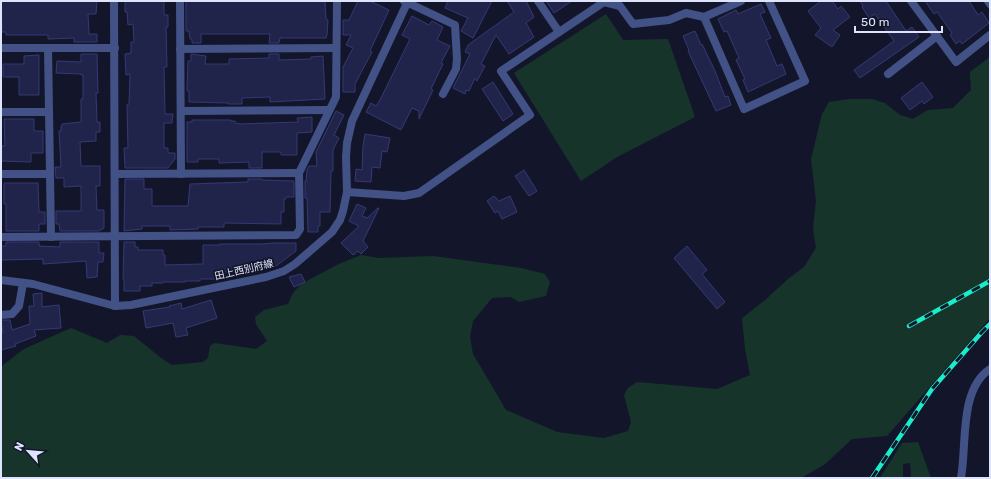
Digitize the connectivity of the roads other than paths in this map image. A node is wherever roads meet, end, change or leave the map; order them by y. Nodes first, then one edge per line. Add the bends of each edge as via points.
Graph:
1 (114, 1) edge
2 (180, 1) edge
3 (337, 1) edge
4 (538, 1) edge
5 (769, 1) edge
6 (911, 1) edge
7 (988, 1) edge
8 (407, 2) edge
9 (735, 2) edge
10 (990, 4) edge
11 (704, 18) junction
12 (559, 32) junction
13 (990, 35) edge
14 (937, 36) junction
15 (1, 48) edge
16 (48, 48) junction
17 (115, 48) junction
18 (336, 48) junction
19 (180, 50) junction
20 (888, 74) dead end
21 (443, 94) dead end
22 (329, 110) junction
23 (181, 111) junction
24 (1, 112) edge
25 (49, 112) junction
26 (299, 173) junction
27 (1, 174) edge
28 (50, 174) junction
29 (115, 174) junction
30 (181, 174) junction
31 (347, 192) junction
32 (1, 237) edge
33 (50, 237) junction
34 (115, 237) junction
35 (1, 280) edge
36 (23, 283) junction
37 (115, 306) junction
38 (1, 315) edge
39 (990, 369) edge
40 (961, 478) edge

1 - 17 street
2 - 19 street
3 - 18 street
4 - 12 street
5 - 11 street via 805,81 744,109
6 - 14 street
7 - 10 street
8 - 21 street via 455,25 456,69
8 - 31 street, 田上西別府線 via 352,121 346,157
9 - 11 street
11 - 12 street via 686,13 669,20 633,24 620,6 604,2
12 - 31 street via 501,70 530,115 419,193 404,196
13 - 14 street via 956,62
14 - 20 street
15 - 16 street
16 - 17 street
16 - 25 street
17 - 29 street
18 - 19 street
18 - 22 street via 336,97
19 - 23 street
22 - 23 street
22 - 26 street
23 - 30 street
24 - 25 street
25 - 28 street
26 - 30 street
26 - 34 street via 300,229 296,235
27 - 28 street
28 - 33 street
29 - 30 street
29 - 34 street
31 - 37 street, 田上西別府線 via 340,220 332,232 296,264 284,271 266,277
32 - 33 street
33 - 34 street
34 - 37 street
35 - 36 street, 田上西別府線
36 - 37 street, 田上西別府線
36 - 38 street via 19,306 12,314
39 - 40 street via 976,382 969,402

